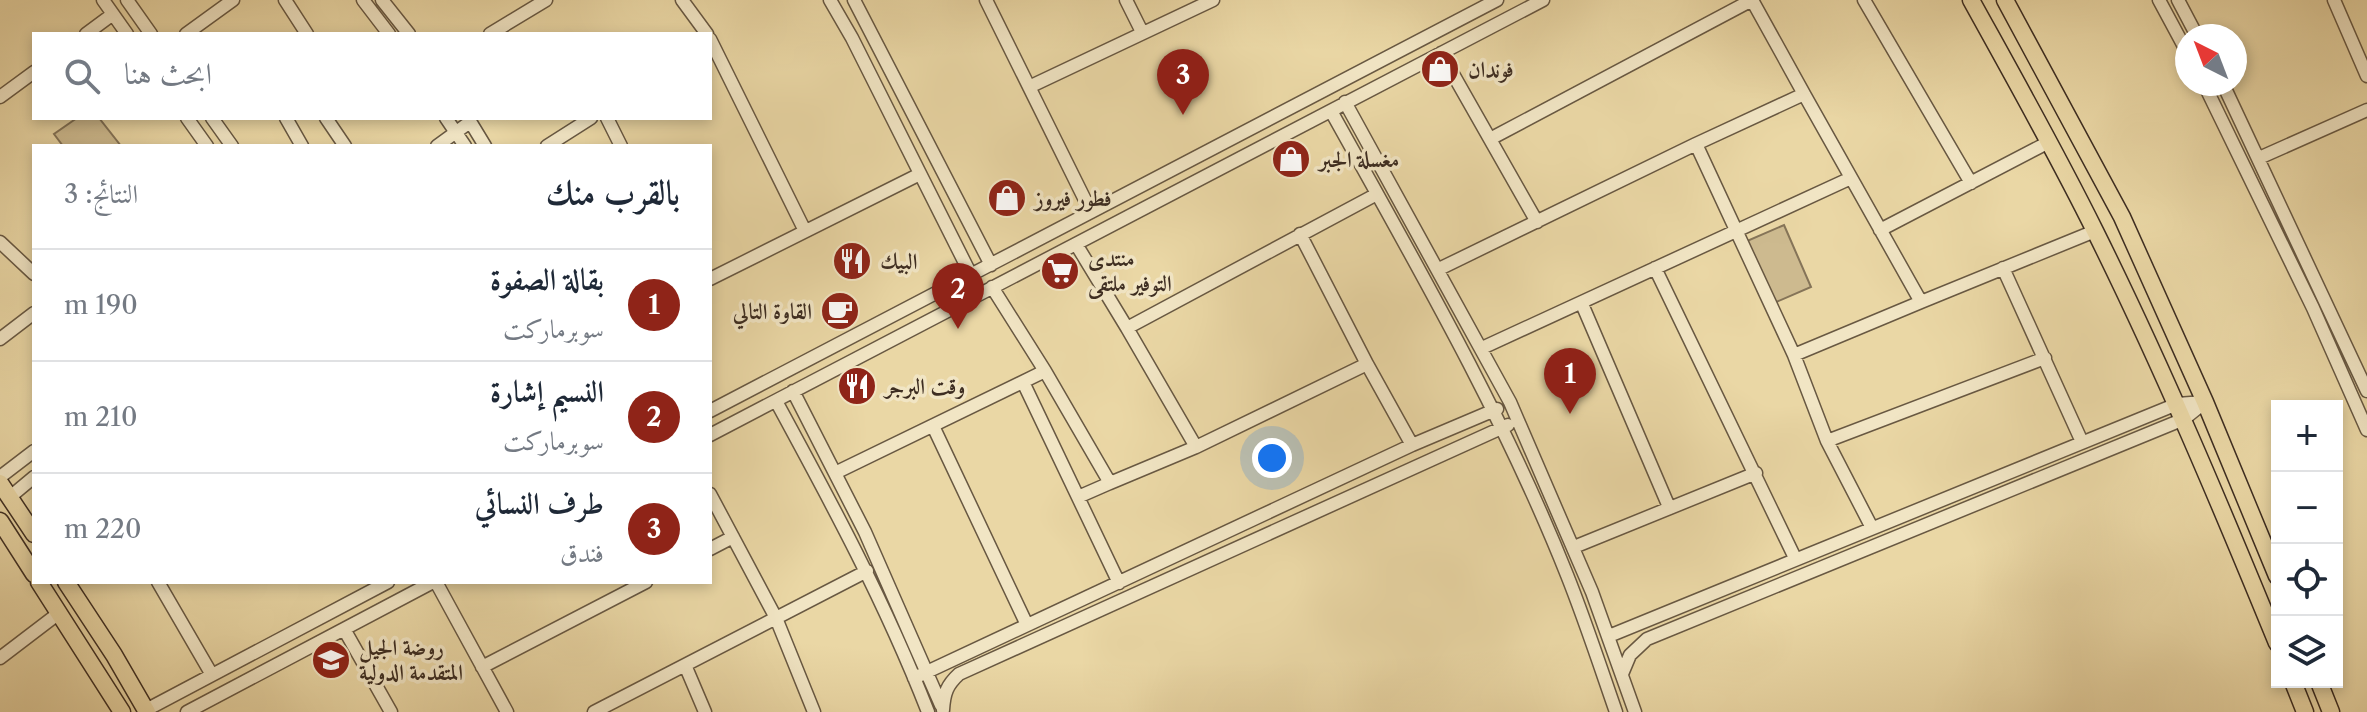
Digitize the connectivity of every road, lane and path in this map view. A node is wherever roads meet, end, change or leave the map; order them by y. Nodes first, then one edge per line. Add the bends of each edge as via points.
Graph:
1 (103, 0) edge
2 (127, 0) edge
3 (233, 0) edge
4 (285, 0) edge
5 (363, 0) edge
6 (382, 0) edge
7 (546, 0) edge
8 (682, 0) edge
9 (830, 0) edge
10 (854, 0) edge
11 (986, 0) edge
12 (1126, 0) edge
13 (1213, 0) edge
14 (1497, 0) edge
15 (1543, 0) edge
16 (1752, 0) edge
17 (1864, 0) edge
18 (1971, 0) edge
19 (2005, 0) edge
20 (2159, 0) edge
21 (2178, 0) edge
22 (2334, 0) edge
23 (525, 6) edge
24 (113, 14) junction
25 (2191, 24) edge
26 (2175, 30) edge
27 (89, 32) edge
28 (126, 32) edge
29 (150, 32) edge
30 (189, 32) edge
31 (306, 32) edge
32 (387, 32) edge
33 (407, 32) edge
34 (492, 32) edge
35 (705, 32) edge
36 (1142, 32) junction
37 (712, 43) edge
38 (1441, 53) junction
39 (32, 73) edge
40 (2367, 76) edge
41 (1029, 87) junction
42 (1804, 94) junction
43 (2210, 96) edge
44 (2229, 96) edge
45 (0, 97) edge
46 (1345, 102) junction
47 (2367, 110) edge
48 (1331, 111) junction
49 (188, 120) edge
50 (213, 120) edge
51 (287, 120) edge
52 (327, 120) edge
53 (447, 120) edge
54 (469, 120) edge
55 (588, 120) edge
56 (608, 120) edge
57 (455, 132) junction
58 (1490, 139) junction
59 (2049, 142) junction
60 (206, 144) edge
61 (231, 144) edge
62 (301, 144) edge
63 (344, 144) edge
64 (440, 144) edge
65 (474, 144) edge
66 (550, 144) edge
67 (620, 144) edge
68 (1696, 144) junction
69 (2259, 158) junction
70 (920, 174) junction
71 (1851, 178) junction
72 (1971, 183) junction
73 (1377, 194) junction
74 (1091, 212) junction
75 (1537, 222) junction
76 (1880, 230) junction
77 (805, 231) junction
78 (2095, 231) junction
79 (1736, 232) junction
80 (1300, 234) junction
81 (0, 242) edge
82 (1076, 244) junction
83 (991, 265) junction
84 (1655, 268) junction
85 (2003, 268) junction
86 (1439, 269) junction
87 (32, 272) edge
88 (971, 275) junction
89 (712, 278) edge
90 (992, 287) junction
91 (1921, 302) junction
92 (1582, 304) junction
93 (32, 315) edge
94 (1127, 328) junction
95 (0, 339) edge
96 (1482, 348) junction
97 (1794, 355) junction
98 (2045, 358) junction
99 (1367, 364) junction
100 (1045, 371) junction
101 (1023, 382) junction
102 (793, 391) junction
103 (2367, 391) edge
104 (776, 401) junction
105 (1510, 402) junction
106 (2205, 402) junction
107 (712, 410) edge
108 (1492, 411) junction
109 (2180, 412) junction
110 (1518, 420) junction
111 (933, 426) junction
112 (1501, 428) junction
113 (2367, 430) edge
114 (712, 434) edge
115 (1827, 441) junction
116 (2082, 442) junction
117 (1412, 445) junction
118 (1196, 447) junction
119 (32, 453) edge
120 (835, 473) junction
121 (1756, 473) junction
122 (32, 479) edge
123 (0, 480) edge
124 (1110, 483) junction
125 (10, 497) junction
126 (1078, 497) junction
127 (712, 498) edge
128 (1669, 507) junction
129 (0, 521) edge
130 (1871, 526) junction
131 (32, 531) edge
132 (733, 537) junction
133 (1574, 547) junction
134 (712, 548) edge
135 (1795, 558) junction
136 (2271, 562) edge
137 (32, 571) edge
138 (867, 571) junction
139 (1119, 583) junction
140 (40, 584) edge
141 (67, 584) edge
142 (159, 584) edge
143 (384, 584) edge
144 (430, 584) edge
145 (435, 584) edge
146 (642, 584) edge
147 (59, 613) junction
148 (776, 618) junction
149 (1027, 625) junction
150 (344, 629) junction
151 (2271, 629) edge
152 (1609, 636) junction
153 (0, 658) edge
154 (685, 665) junction
155 (482, 667) junction
156 (927, 672) junction
157 (1622, 674) junction
158 (212, 675) junction
159 (914, 678) junction
160 (2295, 688) edge
161 (2321, 688) edge
162 (146, 711) edge
163 (944, 711) edge
164 (122, 712) edge
165 (187, 712) edge
166 (391, 712) edge
167 (507, 712) edge
168 (594, 712) edge
169 (705, 712) edge
170 (814, 712) edge
171 (928, 712) edge
172 (1616, 712) edge
173 (1635, 712) edge
174 (2305, 712) edge
175 (2331, 712) edge

1 - 24 street
2 - 29 street
3 - 30 street
4 - 31 street
5 - 32 street
6 - 33 street
7 - 23 street
8 - 35 street
9 - 70 street
10 - 83 street
11 - 41 street
12 - 36 street
13 - 36 street
14 - 74 street
15 - 38 street
16 - 42 street
16 - 58 street
17 - 72 street
18 - 59 main road
19 - 106 main road via 2122,217
20 - 26 street
21 - 25 street
22 - 40 street
23 - 34 street
24 - 27 street
24 - 28 street
36 - 41 street
37 - 77 street
38 - 46 street
38 - 58 street
39 - 45 street
41 - 74 street
42 - 68 street
42 - 71 street
43 - 113 street
44 - 69 street
46 - 48 street
46 - 86 street
47 - 69 street
48 - 73 street
48 - 82 street
49 - 60 street
50 - 61 street
51 - 62 street
52 - 63 street
53 - 57 street
54 - 57 street
54 - 65 street
55 - 66 street
56 - 67 street
57 - 64 street
57 - 65 street
58 - 75 street
59 - 72 street
59 - 78 main road
68 - 75 street
68 - 79 street
69 - 103 street
70 - 77 street
70 - 88 street
71 - 76 street
71 - 79 street
72 - 76 street
73 - 80 street
73 - 108 street
74 - 83 street
75 - 86 street
76 - 91 street
77 - 89 street
78 - 85 street
78 - 109 main road
79 - 84 street
79 - 97 street
80 - 94 street
80 - 99 street
81 - 87 street
82 - 90 street
82 - 94 street
83 - 88 street
84 - 92 street
84 - 121 street
85 - 91 street
85 - 98 street
86 - 96 street
88 - 107 street
90 - 100 street
90 - 102 street
91 - 97 street
92 - 96 street
92 - 128 street
93 - 95 street
94 - 118 street
96 - 105 street
97 - 115 street
98 - 115 street
98 - 116 street
99 - 117 street
99 - 118 street
100 - 101 street
100 - 124 street
101 - 111 street
101 - 126 street
102 - 104 street
102 - 120 street
104 - 114 street
104 - 138 street
105 - 108 street
105 - 110 street
106 - 109 street
106 - 136 main road
108 - 112 street
108 - 117 street
109 - 116 street
109 - 151 main road
109 - 157 street via 1647,639 1630,655
110 - 112 street
110 - 133 street
111 - 120 street
111 - 149 street
112 - 163 street via 959,674 944,694
112 - 172 street via 1567,574
115 - 130 street
116 - 130 street
117 - 139 street
118 - 124 street
119 - 123 street
120 - 156 street
121 - 128 street
121 - 135 street
122 - 125 street
123 - 125 main road
124 - 126 street
125 - 131 main road
126 - 139 street
127 - 132 street
128 - 133 street
129 - 137 main road
130 - 135 street
132 - 134 street
132 - 148 street
133 - 152 street
135 - 152 street
138 - 148 street
138 - 159 street
139 - 149 street
140 - 147 main road
141 - 162 main road
142 - 158 street
143 - 158 street
144 - 150 street
145 - 155 street
146 - 155 street
147 - 153 street
147 - 164 main road
148 - 154 street
148 - 170 street
149 - 156 street
150 - 165 street
150 - 166 street
152 - 157 street
154 - 168 street
154 - 169 street
155 - 167 street
156 - 159 street
156 - 163 street
157 - 173 street
158 - 162 street
159 - 171 street
160 - 174 main road
161 - 175 main road

